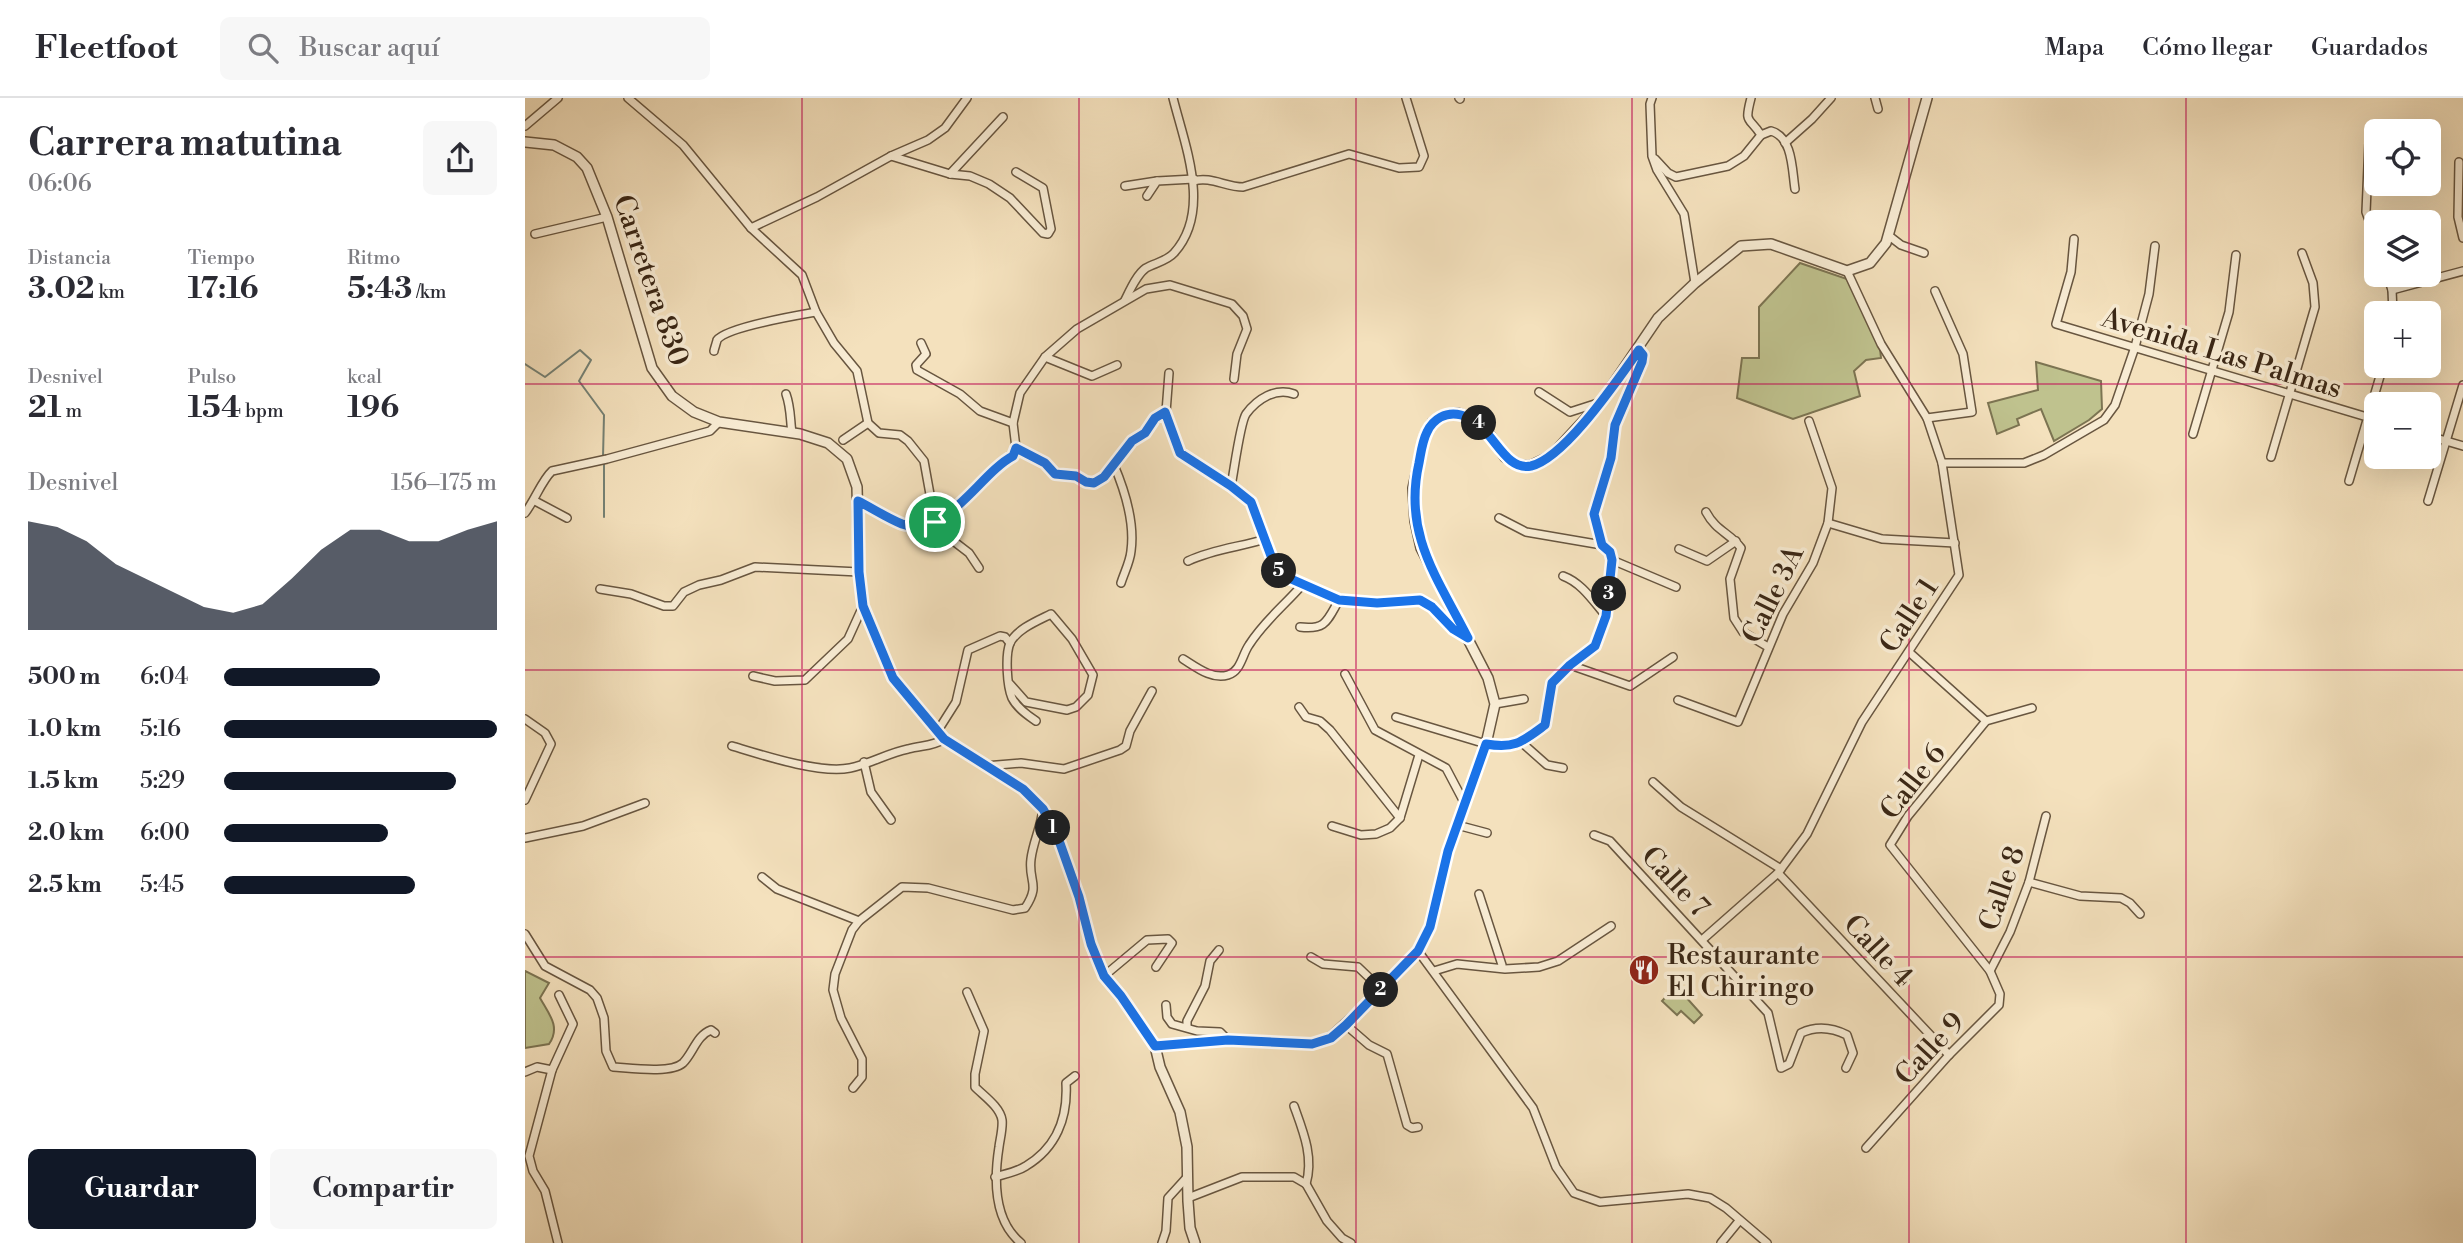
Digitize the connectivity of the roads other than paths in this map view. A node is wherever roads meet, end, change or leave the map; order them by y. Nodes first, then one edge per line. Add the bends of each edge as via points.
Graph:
1 (558, 98) edge
2 (628, 98) edge
3 (967, 98) edge
4 (1173, 98) edge
5 (1406, 98) edge
6 (1652, 98) edge
7 (1751, 98) edge
8 (1831, 98) edge
9 (1875, 98) edge
10 (1927, 98) edge
11 (1878, 109) dead end
12 (1003, 117) dead end
13 (525, 126) edge
14 (1761, 135) junction
15 (525, 142) edge
16 (1785, 144) junction
17 (891, 156) junction
18 (1652, 156) junction
19 (2459, 162) dead end
20 (1016, 172) dead end
21 (950, 174) junction
22 (1194, 180) junction
23 (1157, 181) junction
24 (1125, 186) dead end
25 (1795, 188) dead end
26 (1147, 196) dead end
27 (607, 217) junction
28 (751, 228) junction
29 (535, 234) dead end
30 (1888, 235) junction
31 (2463, 238) edge
32 (2074, 239) dead end
33 (2155, 246) dead end
34 (1924, 253) dead end
35 (2302, 253) dead end
36 (2235, 255) dead end
37 (1847, 271) junction
38 (2463, 271) edge
39 (1695, 283) junction
40 (2391, 287) edge
41 (2392, 290) junction
42 (1935, 291) dead end
43 (1124, 300) junction
44 (2392, 301) edge
45 (816, 312) junction
46 (921, 343) dead end
47 (2135, 348) junction
48 (1639, 350) junction
49 (714, 351) dead end
50 (1045, 357) junction
51 (1117, 365) dead end
52 (2212, 371) junction
53 (1169, 373) dead end
54 (1234, 379) dead end
55 (2463, 385) edge
56 (1539, 392) dead end
57 (786, 394) dead end
58 (1294, 394) dead end
59 (2291, 394) junction
60 (1601, 402) junction
61 (1165, 412) junction
62 (2364, 417) edge
63 (1927, 418) junction
64 (1809, 421) dead end
65 (719, 422) junction
66 (869, 423) junction
67 (1013, 423) junction
68 (792, 433) junction
69 (2193, 434) dead end
70 (843, 440) dead end
71 (2441, 440) edge
72 (2364, 441) edge
73 (2446, 441) junction
74 (2463, 446) edge
75 (1016, 448) junction
76 (2271, 457) dead end
77 (1942, 463) junction
78 (1114, 464) junction
79 (2349, 481) dead end
80 (1231, 486) junction
81 (535, 501) junction
82 (858, 501) junction
83 (2428, 501) dead end
84 (1706, 512) dead end
85 (525, 513) edge
86 (1499, 517) dead end
87 (567, 518) dead end
88 (935, 522) junction
89 (1828, 523) junction
90 (1266, 539) junction
91 (1736, 541) junction
92 (1955, 543) junction
93 (1602, 545) junction
94 (1679, 549) dead end
95 (1612, 560) junction
96 (1188, 561) dead end
97 (979, 568) dead end
98 (859, 572) junction
99 (1563, 576) dead end
100 (1121, 583) dead end
101 (1303, 584) junction
102 (1676, 587) dead end
103 (600, 589) dead end
104 (1339, 600) junction
105 (863, 606) junction
106 (1606, 616) junction
107 (1300, 628) dead end
108 (1468, 638) junction
109 (1010, 643) junction
110 (1768, 647) junction
111 (1909, 652) junction
112 (1673, 657) dead end
113 (1183, 659) dead end
114 (1570, 665) junction
115 (1345, 674) dead end
116 (754, 676) dead end
117 (1010, 684) junction
118 (1152, 691) dead end
119 (1524, 699) dead end
120 (1678, 700) dead end
121 (1495, 704) junction
122 (1299, 707) dead end
123 (2032, 708) dead end
124 (1396, 717) dead end
125 (525, 719) edge
126 (1036, 721) dead end
127 (1986, 722) junction
128 (940, 735) junction
129 (1521, 742) junction
130 (1486, 744) junction
131 (732, 746) dead end
132 (1419, 755) junction
133 (864, 762) junction
134 (984, 766) junction
135 (1563, 768) dead end
136 (1653, 782) dead end
137 (525, 800) edge
138 (645, 803) dead end
139 (1465, 804) junction
140 (1043, 809) junction
141 (2046, 816) dead end
142 (1400, 818) junction
143 (891, 820) dead end
144 (1457, 825) junction
145 (1332, 826) dead end
146 (1487, 833) dead end
147 (1594, 835) dead end
148 (525, 838) edge
149 (1780, 871) junction
150 (762, 877) dead end
151 (2029, 882) junction
152 (1479, 894) dead end
153 (2140, 914) dead end
154 (859, 921) junction
155 (1611, 926) dead end
156 (525, 934) edge
157 (1702, 940) junction
158 (1219, 950) dead end
159 (1418, 951) junction
160 (1311, 957) dead end
161 (1156, 967) dead end
162 (1502, 968) junction
163 (1434, 971) junction
164 (1990, 971) junction
165 (1104, 976) junction
166 (1382, 989) junction
167 (967, 992) dead end
168 (559, 995) dead end
169 (1166, 1006) dead end
170 (1346, 1025) junction
171 (1187, 1027) junction
172 (715, 1032) dead end
173 (1228, 1040) junction
174 (1155, 1046) junction
175 (1949, 1055) junction
176 (1846, 1068) dead end
177 (552, 1070) junction
178 (525, 1072) edge
179 (1075, 1076) dead end
180 (853, 1088) dead end
181 (1294, 1106) dead end
182 (1417, 1127) dead end
183 (1866, 1148) dead end
184 (1188, 1176) junction
185 (995, 1177) junction
186 (1306, 1184) junction
187 (1188, 1198) junction
188 (1739, 1221) junction
189 (558, 1243) edge
190 (1021, 1243) edge
191 (1162, 1243) edge
192 (1195, 1243) edge
193 (1351, 1243) edge
194 (1721, 1243) edge
195 (1767, 1243) edge

1 - 13 street
2 - 28 street via 683,145
3 - 17 street via 945,128
4 - 22 street
5 - 22 street via 1424,156 1419,167 1399,168 1349,153 1243,187
6 - 18 street
7 - 14 street via 1748,122
8 - 16 street
9 - 11 street
10 - 30 street
12 - 21 street
14 - 16 street via 1778,133
14 - 18 street via 1744,156 1728,166 1676,177
15 - 27 street, Carretera 830 via 554,145 577,158 587,168
16 - 25 street
17 - 21 street
17 - 28 street
18 - 39 street via 1684,214
19 - 31 street via 2458,217
20 - 21 street via 1043,188 1051,229 1048,234 989,184
22 - 23 street
22 - 43 street via 1184,242 1171,257 1143,270
23 - 24 street
23 - 26 street
27 - 29 street
27 - 65 street, Carretera 830 via 652,368 673,397
28 - 45 street via 802,275
30 - 34 street
30 - 37 street via 1870,262
32 - 47 street, Avenida Las Palmas via 2071,272 2056,324
33 - 47 street
35 - 59 street via 2315,307
36 - 52 street via 2229,312
37 - 39 street via 1771,244 1755,244 1741,246
37 - 63 street, Calle 1 via 1881,344
38 - 41 street
39 - 48 street via 1658,318
40 - 41 street
41 - 44 street
42 - 63 street via 1963,354 1972,412
43 - 50 street via 1077,329
43 - 54 street via 1146,289 1170,285 1232,304 1247,329
45 - 49 street via 724,334
45 - 66 street via 857,371
46 - 67 street via 926,354 917,370 980,411
47 - 52 street, Avenida Las Palmas
47 - 77 street via 2115,405 2083,434 2024,463
48 - 60 street
48 - 93 street via 1642,362 1615,425 1611,458 1594,514
50 - 51 street via 1092,376
50 - 67 street via 1020,393
52 - 59 street, Avenida Las Palmas
52 - 69 street
53 - 61 street
55 - 73 street
56 - 60 street via 1570,412
57 - 68 street
58 - 80 street via 1270,393 1245,415
59 - 62 street, Avenida Las Palmas
59 - 76 street
60 - 108 street via 1551,456 1529,466 1505,457 1474,419 1442,415 1432,423 1413,488 1415,521 1422,548
61 - 78 street
61 - 80 street via 1180,453
63 - 77 street, Calle 1
64 - 89 street, Calle 3A via 1832,488
65 - 68 street, Carretera 830
65 - 81 street via 710,432 552,471
66 - 70 street
66 - 88 street via 879,433 900,435 924,461
67 - 75 street
68 - 82 street, Carretera 830 via 828,443 847,459
71 - 73 street
72 - 79 street
73 - 74 street
73 - 83 street
75 - 78 street via 1045,463 1055,474 1086,482 1104,477
75 - 88 street via 1013,456
77 - 92 street, Calle 1
78 - 100 street via 1130,515 1131,551
80 - 90 street via 1251,502
81 - 85 street
81 - 87 street
82 - 88 street via 903,524 922,528
82 - 98 street, Carretera 830
84 - 91 street via 1713,526
86 - 93 street via 1526,532
88 - 97 street
89 - 92 street via 1882,539
89 - 110 street, Calle 3A via 1813,563
90 - 96 street via 1207,552
90 - 101 street via 1282,575
91 - 94 street via 1707,561
91 - 110 street via 1741,548 1730,579 1734,618 1743,632
92 - 111 street, Calle 1 via 1959,575
93 - 95 street
95 - 102 street
95 - 106 street
98 - 103 street via 755,567 684,592 673,606
98 - 105 street, Carretera 830
99 - 106 street via 1581,587
101 - 104 street
101 - 113 street via 1257,632 1230,675 1206,673
104 - 107 street via 1326,624
104 - 108 street via 1420,600
105 - 116 street via 848,639 805,680
105 - 128 street, Carretera 830 via 893,678
106 - 114 street via 1595,646
108 - 121 street
109 - 117 street via 1006,660
109 - 117 street via 1019,632 1051,614 1093,675 1088,695 1067,710 1026,702
109 - 128 street via 1000,636 968,650 956,702
110 - 120 street, Calle 3A via 1738,722
111 - 127 street
111 - 149 street, Calle 1 via 1863,722 1807,834
112 - 114 street via 1630,686
114 - 129 street via 1552,683 1545,725
115 - 132 street via 1375,730
117 - 126 street via 1021,711
118 - 134 street via 1126,746 1119,750 1063,769 1021,763
119 - 121 street
121 - 130 street
122 - 142 street via 1306,717 1330,730
123 - 127 street
124 - 130 street
125 - 137 street via 551,744
127 - 164 street, Calle 6 via 1908,816 1890,845
128 - 133 street via 936,745 908,748
128 - 134 street, Carretera 830
129 - 130 street via 1504,747
129 - 135 street via 1546,765
130 - 139 street
131 - 133 street via 824,768 849,768
132 - 139 street via 1446,768
132 - 142 street
133 - 143 street via 871,792
134 - 140 street, Carretera 830 via 1023,789
136 - 149 street, Calle 4 via 1681,807
138 - 148 street via 583,826
139 - 144 street
140 - 154 street via 1031,860 1034,894 1024,908 1013,910 928,888 902,887
140 - 165 street, Carretera 830 via 1056,832
141 - 151 street, Calle 8
142 - 145 street via 1376,834 1361,835
144 - 146 street
144 - 159 street via 1430,927
147 - 157 street, Calle 7 via 1610,841
149 - 157 street, Calle 1
149 - 175 street, Calle 4
150 - 154 street via 777,889
151 - 153 street via 2080,896 2121,898
151 - 164 street, Calle 8
152 - 162 street
154 - 180 street via 835,974 833,990 862,1059 862,1077
155 - 162 street via 1558,961 1539,967
156 - 172 street via 544,966 597,998 613,1067 673,1069 682,1064 703,1033
157 - 176 street, Calle 7 via 1768,1013 1781,1068 1789,1065 1801,1033 1814,1027 1846,1035 1853,1053
158 - 171 street via 1210,961 1205,986
159 - 163 street
159 - 166 street
160 - 166 street via 1323,964 1358,967
161 - 165 street via 1172,943 1168,939 1147,940
162 - 163 street via 1465,963
163 - 188 street via 1533,1108 1556,1167 1574,1193 1600,1202 1688,1194 1710,1198
164 - 175 street, Calle 9 via 2000,994 1999,1005
165 - 174 street, Carretera 830
166 - 170 street
167 - 185 street via 984,1031 975,1087 1002,1119
168 - 177 street via 573,1024
169 - 171 street via 1172,1024
170 - 173 street via 1331,1038 1312,1044
170 - 182 street via 1387,1054 1407,1125
171 - 173 street via 1220,1032
173 - 174 street
174 - 184 street, Carretera 830 via 1180,1112
175 - 183 street, Calle 9
177 - 178 street via 537,1067
177 - 189 street via 529,1156 545,1191
179 - 185 street via 1066,1083 1067,1097 1051,1147 1024,1167
181 - 186 street via 1311,1169
184 - 187 street, Carretera 830
184 - 191 street via 1168,1198
185 - 190 street via 998,1204
186 - 187 street via 1294,1177 1242,1177
186 - 193 street via 1328,1221
187 - 192 street, Carretera 830
188 - 194 street
188 - 195 street

